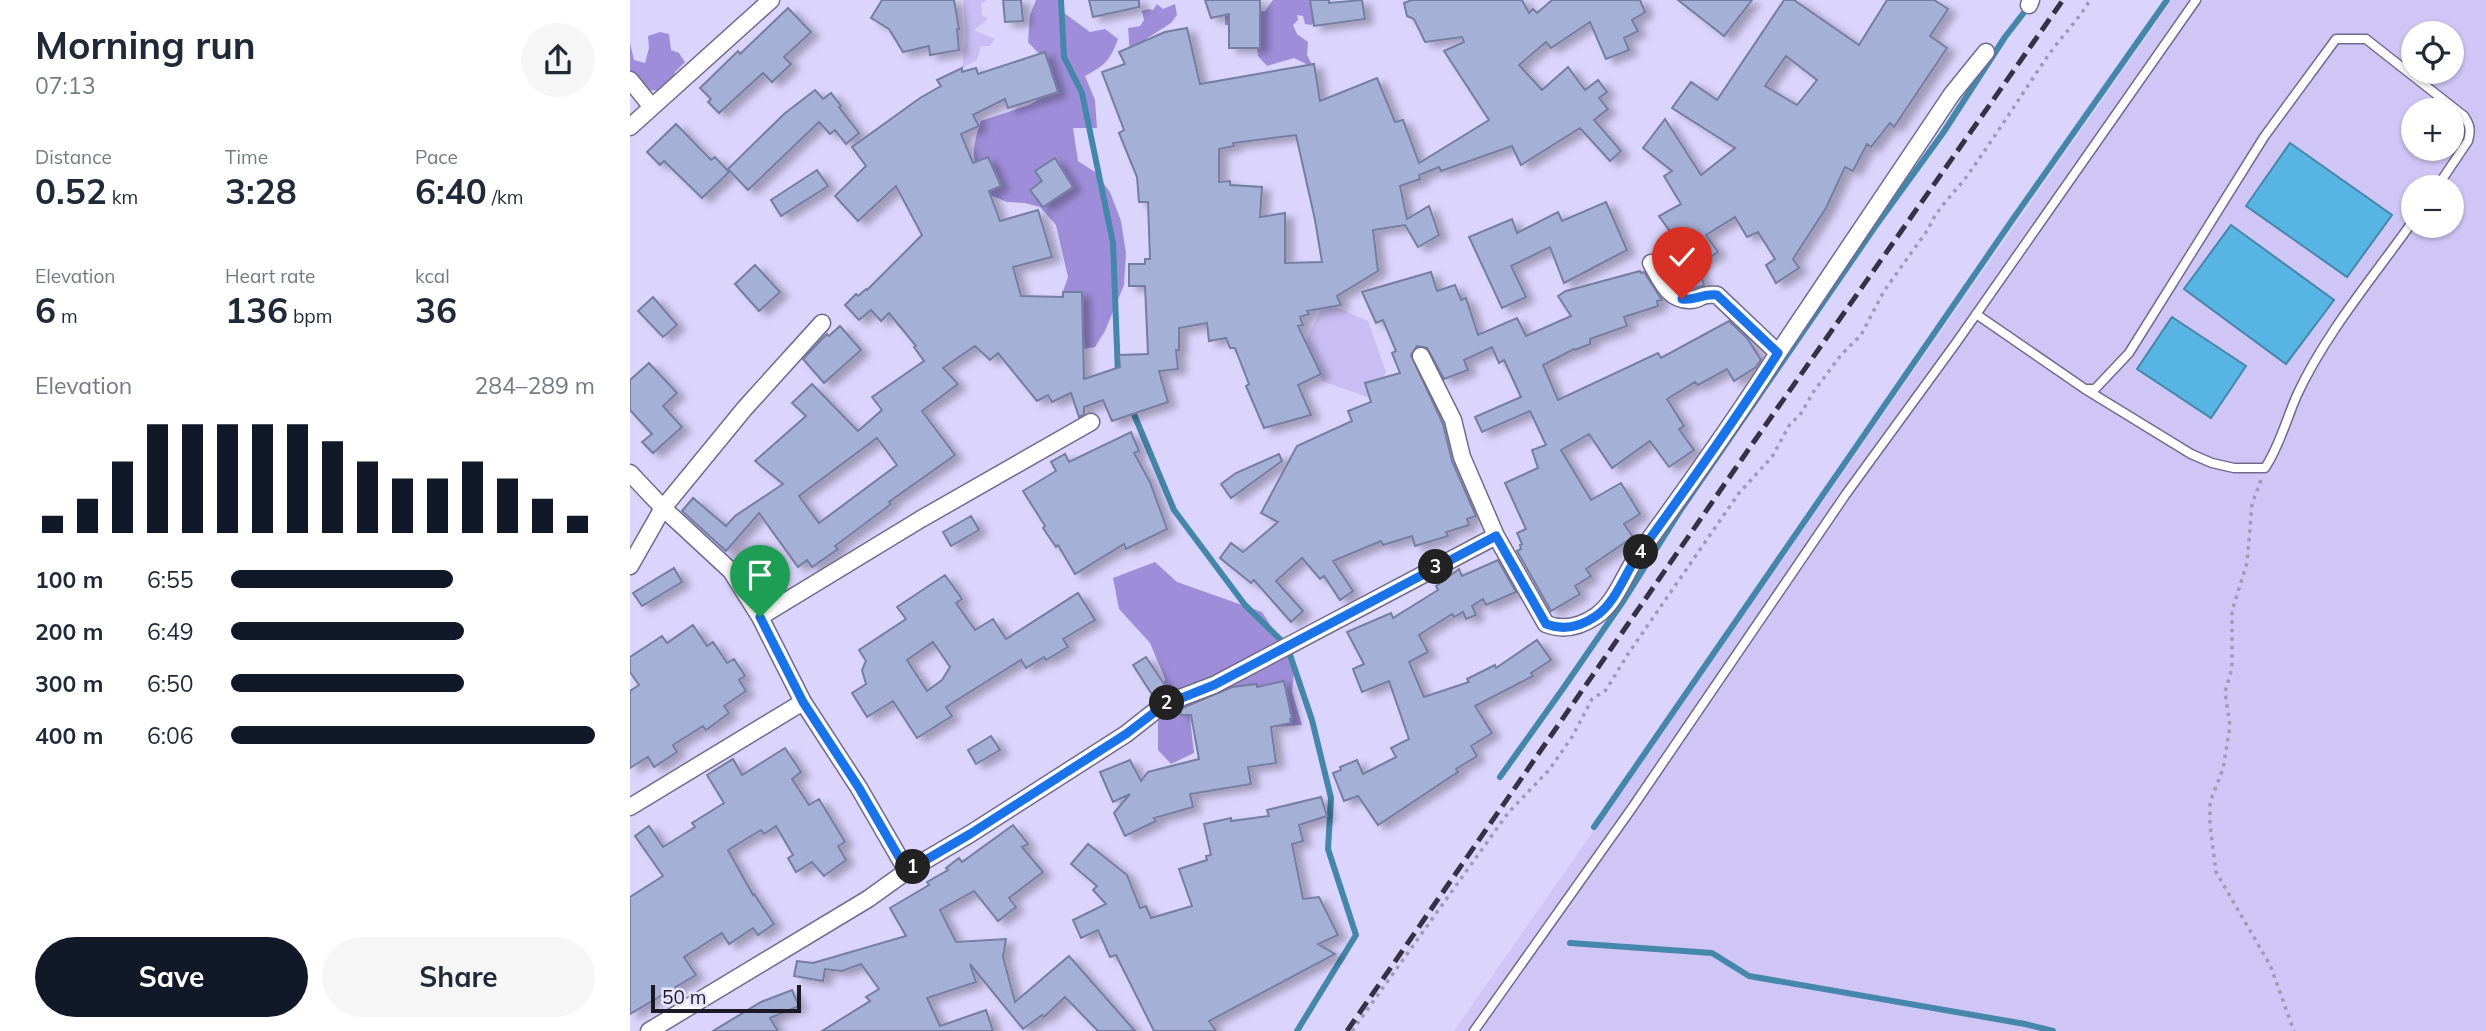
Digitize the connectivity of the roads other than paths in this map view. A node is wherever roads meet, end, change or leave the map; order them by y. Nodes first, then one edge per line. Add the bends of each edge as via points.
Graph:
1 (771, 0) edge
2 (2196, 0) edge
3 (1986, 52) dead end
4 (630, 80) edge
5 (651, 106) junction
6 (630, 127) edge
7 (2445, 175) edge
8 (2401, 238) edge
9 (1651, 263) dead end
10 (1976, 314) junction
11 (822, 323) dead end
12 (1778, 353) junction
13 (1421, 356) dead end
14 (2085, 389) junction
15 (1091, 422) dead end
16 (630, 473) edge
17 (663, 508) junction
18 (1496, 536) junction
19 (630, 566) edge
20 (760, 617) junction
21 (803, 702) junction
22 (630, 807) edge
23 (907, 871) junction
24 (649, 1031) edge
25 (1474, 1031) edge

1 - 5 street
2 - 10 lane
3 - 12 street via 1952,94
4 - 5 street
5 - 6 street
7 - 14 lane via 2468,141 2469,123 2464,116 2366,39 2336,39 2264,137 2129,353 2095,388
8 - 14 lane via 2329,340 2297,395 2265,468 2234,468 2191,454
9 - 12 street via 1668,292 1692,300 1705,293 1717,295
10 - 14 lane
10 - 25 lane
11 - 17 street
12 - 18 street via 1597,616 1576,627 1558,629 1546,624
13 - 18 street via 1453,420 1462,457
15 - 20 street
16 - 17 street
17 - 19 street
17 - 20 street via 731,571
18 - 23 street via 1214,685 1164,705 1126,734
20 - 21 street
21 - 22 street
21 - 23 street
23 - 24 street

